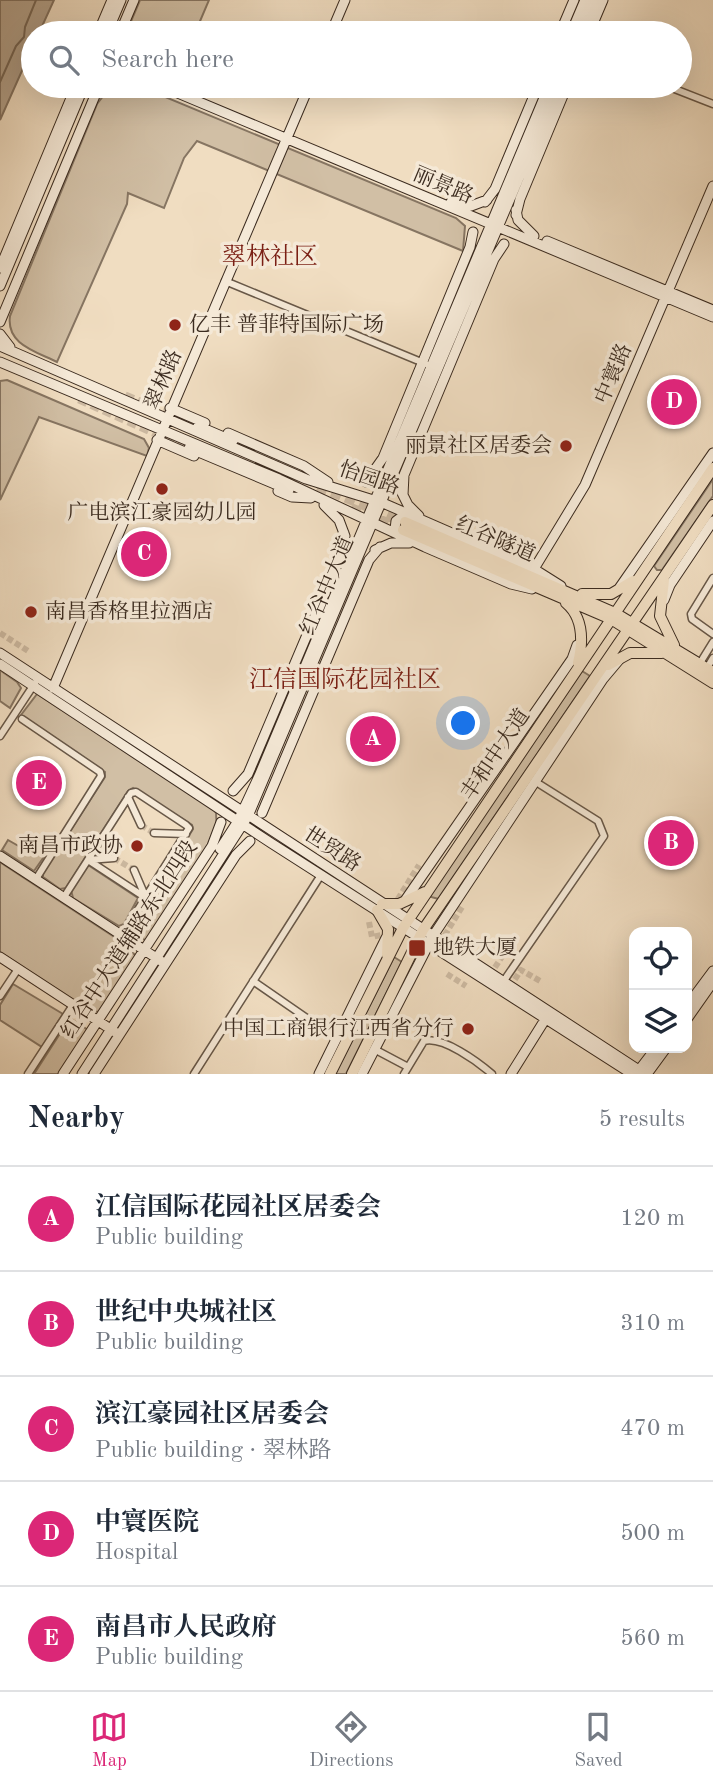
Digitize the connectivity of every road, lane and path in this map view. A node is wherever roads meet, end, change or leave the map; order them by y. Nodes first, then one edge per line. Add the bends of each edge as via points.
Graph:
1 (112, 0) edge
2 (121, 0) edge
3 (134, 0) edge
4 (345, 0) edge
5 (575, 0) edge
6 (586, 0) edge
7 (594, 0) edge
8 (603, 0) edge
9 (103, 21) edge
10 (112, 21) edge
11 (125, 21) edge
12 (336, 21) edge
13 (566, 21) edge
14 (576, 21) edge
15 (585, 21) edge
16 (594, 21) edge
17 (692, 96) edge
18 (71, 98) edge
19 (79, 98) edge
20 (94, 98) edge
21 (191, 98) edge
22 (203, 98) edge
23 (304, 98) edge
24 (533, 98) edge
25 (544, 98) edge
26 (552, 98) edge
27 (562, 98) edge
28 (713, 104) edge
29 (288, 135) junction
30 (514, 179) junction
31 (713, 186) edge
32 (485, 202) junction
33 (450, 204) junction
34 (516, 215) junction
35 (496, 224) junction
36 (472, 232) junction
37 (533, 239) junction
38 (505, 244) junction
39 (0, 268) edge
40 (476, 270) junction
41 (225, 281) junction
42 (0, 286) edge
43 (667, 294) junction
44 (713, 310) edge
45 (713, 317) edge
46 (0, 322) edge
47 (0, 334) edge
48 (0, 346) edge
49 (0, 362) edge
50 (426, 364) junction
51 (46, 365) junction
52 (0, 367) edge
53 (13, 367) junction
54 (170, 408) junction
55 (166, 419) junction
56 (198, 426) tunnel mouth
57 (161, 429) junction
58 (157, 440) junction
59 (189, 448) tunnel mouth
60 (713, 453) edge
61 (398, 456) junction
62 (713, 468) edge
63 (366, 482) junction
64 (332, 485) junction
65 (403, 495) junction
66 (317, 499) junction
67 (379, 501) junction
68 (713, 505) edge
69 (426, 521) junction
70 (713, 521) edge
71 (370, 522) junction
72 (344, 533) junction
73 (380, 547) junction
74 (425, 547) junction
75 (646, 568) junction
76 (534, 569) junction
77 (349, 573) junction
78 (667, 573) junction
79 (713, 579) edge
80 (571, 592) junction
81 (554, 594) junction
82 (611, 594) junction
83 (613, 616) junction
84 (660, 616) junction
85 (630, 625) junction
86 (580, 626) junction
87 (713, 634) edge
88 (713, 642) edge
89 (674, 652) junction
90 (0, 653) edge
91 (630, 653) junction
92 (713, 658) edge
93 (0, 664) edge
94 (707, 668) edge
95 (576, 671) junction
96 (596, 679) junction
97 (36, 682) junction
98 (713, 683) edge
99 (54, 688) junction
100 (22, 719) dead end
101 (0, 736) edge
102 (261, 779) junction
103 (536, 782) junction
104 (233, 791) junction
105 (128, 797) junction
106 (212, 798) junction
107 (262, 813) junction
108 (243, 818) junction
109 (220, 822) junction
110 (141, 824) tunnel mouth
111 (154, 833) tunnel mouth
112 (186, 834) junction
113 (275, 834) junction
114 (250, 841) junction
115 (268, 841) junction
116 (0, 856) edge
117 (219, 856) junction
118 (114, 858) tunnel mouth
119 (88, 860) junction
120 (134, 870) tunnel mouth
121 (321, 875) junction
122 (36, 879) junction
123 (428, 890) junction
124 (64, 897) junction
125 (146, 898) junction
126 (403, 902) junction
127 (379, 907) junction
128 (405, 924) junction
129 (388, 929) junction
130 (421, 934) junction
131 (122, 935) junction
132 (431, 941) junction
133 (151, 954) junction
134 (0, 957) edge
135 (387, 960) junction
136 (165, 964) junction
137 (18, 969) junction
138 (713, 971) edge
139 (253, 981) junction
140 (503, 982) junction
141 (713, 982) edge
142 (0, 996) edge
143 (692, 999) edge
144 (73, 1005) junction
145 (692, 1012) edge
146 (546, 1018) junction
147 (109, 1028) junction
148 (337, 1039) junction
149 (374, 1049) junction
150 (653, 1053) edge
151 (661, 1053) edge
152 (406, 1071) edge
153 (640, 1073) edge
154 (28, 1074) edge
155 (63, 1074) edge
156 (75, 1074) edge
157 (82, 1074) edge
158 (94, 1074) edge
159 (194, 1074) edge
160 (319, 1074) edge
161 (330, 1074) edge
162 (352, 1074) edge
163 (362, 1074) edge
164 (492, 1074) edge
165 (511, 1074) edge

1 - 9 main road
2 - 10 main road
3 - 11 main road
4 - 12 main road
5 - 13 main road
6 - 14 main road
7 - 15 main road
8 - 16 main road
17 - 28 street
18 - 39 main road
19 - 42 main road
20 - 46 main road
21 - 29 main road, 丽景路
22 - 29 main road, 丽景路
23 - 29 main road, 翠林路
24 - 32 main road via 495,189
25 - 30 main road, 红谷中大道
26 - 30 main road, 红谷中大道
27 - 34 main road
29 - 33 main road, 丽景路
29 - 41 main road, 翠林路
30 - 32 main road
30 - 34 main road
30 - 35 main road, 红谷中大道
31 - 43 main road, 中寰路
32 - 33 main road
33 - 35 main road, 丽景路
33 - 36 main road
34 - 37 main road
35 - 37 main road, 丽景路
35 - 40 main road, 红谷中大道
36 - 40 main road
36 - 50 main road
37 - 38 main road
37 - 43 main road, 丽景路
38 - 40 main road
38 - 65 main road via 494,259 404,475
40 - 50 main road, 红谷中大道
40 - 61 main road, 红谷中大道
41 - 50 street
41 - 54 main road, 翠林路
43 - 44 main road, 丽景路
43 - 45 main road, 丽景路
43 - 76 main road, 中寰路 via 584,485
47 - 51 main road via 11,348
48 - 51 main road, 怡园路
49 - 53 main road, 怡园路
50 - 61 main road, 红谷中大道
50 - 63 main road via 383,458
51 - 55 main road, 怡园路
52 - 53 main road
53 - 57 main road, 怡园路
54 - 55 main road, 翠林路
54 - 64 main road via 304,466
55 - 57 main road, 翠林路
55 - 64 main road, 怡园路 via 306,479
56 - 64 main road
57 - 58 main road, 翠林路
57 - 66 main road, 怡园路
58 - 66 main road via 292,497
58 - 99 main road, 翠林路
59 - 66 main road
60 - 82 main road via 629,576
61 - 63 main road
61 - 65 main road
61 - 67 main road, 红谷中大道
62 - 75 main road, 丰和中大道
63 - 64 main road
64 - 67 main road, 怡园路
65 - 69 main road
66 - 71 main road, 怡园路
66 - 72 main road via 330,509
67 - 69 main road, 怡园路
67 - 71 main road, 红谷中大道
68 - 78 main road, 丰和中大道
69 - 74 main road via 400,518 395,529
69 - 76 main road, 怡园路
70 - 84 main road via 670,585
71 - 74 main road, 怡园路
71 - 77 main road, 红谷中大道
72 - 77 main road
72 - 104 main road via 337,564 248,774
73 - 74 main road via 402,542
73 - 77 main road
73 - 107 main road via 369,560
74 - 81 main road, 怡园路 via 511,584
75 - 82 main road
75 - 83 main road, 丰和中大道
76 - 80 main road, 怡园路
77 - 102 main road, 红谷中大道
78 - 84 main road
78 - 85 main road, 丰和中大道
79 - 87 street via 691,614
80 - 81 main road, 红谷隧道 via 404,526
80 - 82 main road
80 - 83 main road, 怡园路
81 - 83 main road, 怡园路
81 - 86 main road via 573,609
83 - 85 main road, 怡园路
83 - 95 main road, 丰和中大道
84 - 89 main road
85 - 89 main road, 怡园路
85 - 96 main road, 丰和中大道
86 - 95 main road
86 - 126 main road via 572,659 417,889
88 - 94 street
89 - 91 main road
89 - 94 main road, 怡园路
89 - 98 main road, 怡园路
90 - 97 main road, 世贸路
91 - 96 main road via 616,659
91 - 103 main road via 603,679
92 - 94 street
93 - 97 main road, 世贸路
95 - 123 main road, 丰和中大道
96 - 130 main road, 丰和中大道
97 - 99 main road, 世贸路
97 - 101 street
97 - 106 main road, 世贸路
99 - 106 main road, 世贸路
100 - 122 street via 101,776
102 - 104 main road
102 - 107 main road
102 - 108 main road, 红谷中大道
103 - 132 main road
103 - 140 street via 598,821 604,836
104 - 106 main road
105 - 110 street
105 - 112 street via 136,792 189,828
105 - 119 street
106 - 108 main road, 世贸路
106 - 109 main road
107 - 113 main road
108 - 113 main road, 世贸路
108 - 115 main road, 世贸路
108 - 117 main road, 红谷中大道
109 - 117 main road
109 - 133 main road, 红谷中大道辅路东北四段 via 212,846
111 - 112 street
112 - 125 street
113 - 127 main road, 世贸路
114 - 115 main road
114 - 117 main road
114 - 136 main road via 236,855
115 - 121 main road, 世贸路
116 - 122 main road
117 - 133 main road, 红谷中大道
118 - 119 street
119 - 124 street
119 - 125 street
120 - 125 street
121 - 127 main road, 世贸路
121 - 139 street
122 - 124 main road
123 - 126 main road
123 - 128 main road, 丰和中大道
124 - 131 main road
125 - 131 street
126 - 127 main road
127 - 128 main road, 世贸路
127 - 129 main road
128 - 130 main road, 世贸路
128 - 135 main road, 丰和中大道
129 - 135 main road
129 - 148 main road
130 - 132 main road, 世贸路
130 - 162 main road, 丰和中大道
131 - 133 main road
132 - 140 main road, 世贸路
132 - 146 main road, 世贸路
132 - 149 main road
133 - 136 main road
133 - 147 main road, 红谷中大道
133 - 147 main road, 红谷中大道辅路东北四段
134 - 137 main road
135 - 161 main road, 丰和中大道
136 - 147 main road
137 - 142 street
137 - 144 main road
138 - 143 main road
139 - 148 street
139 - 159 street
140 - 153 main road, 世贸路
141 - 145 main road
144 - 147 main road
144 - 154 street
146 - 153 main road, 世贸路
146 - 165 main road
147 - 155 main road, 红谷中大道辅路东北四段
147 - 156 main road, 红谷中大道
147 - 157 main road, 红谷中大道
147 - 158 main road
148 - 160 main road
149 - 152 street
149 - 163 main road
150 - 153 main road
151 - 153 main road
152 - 164 street via 429,1039

